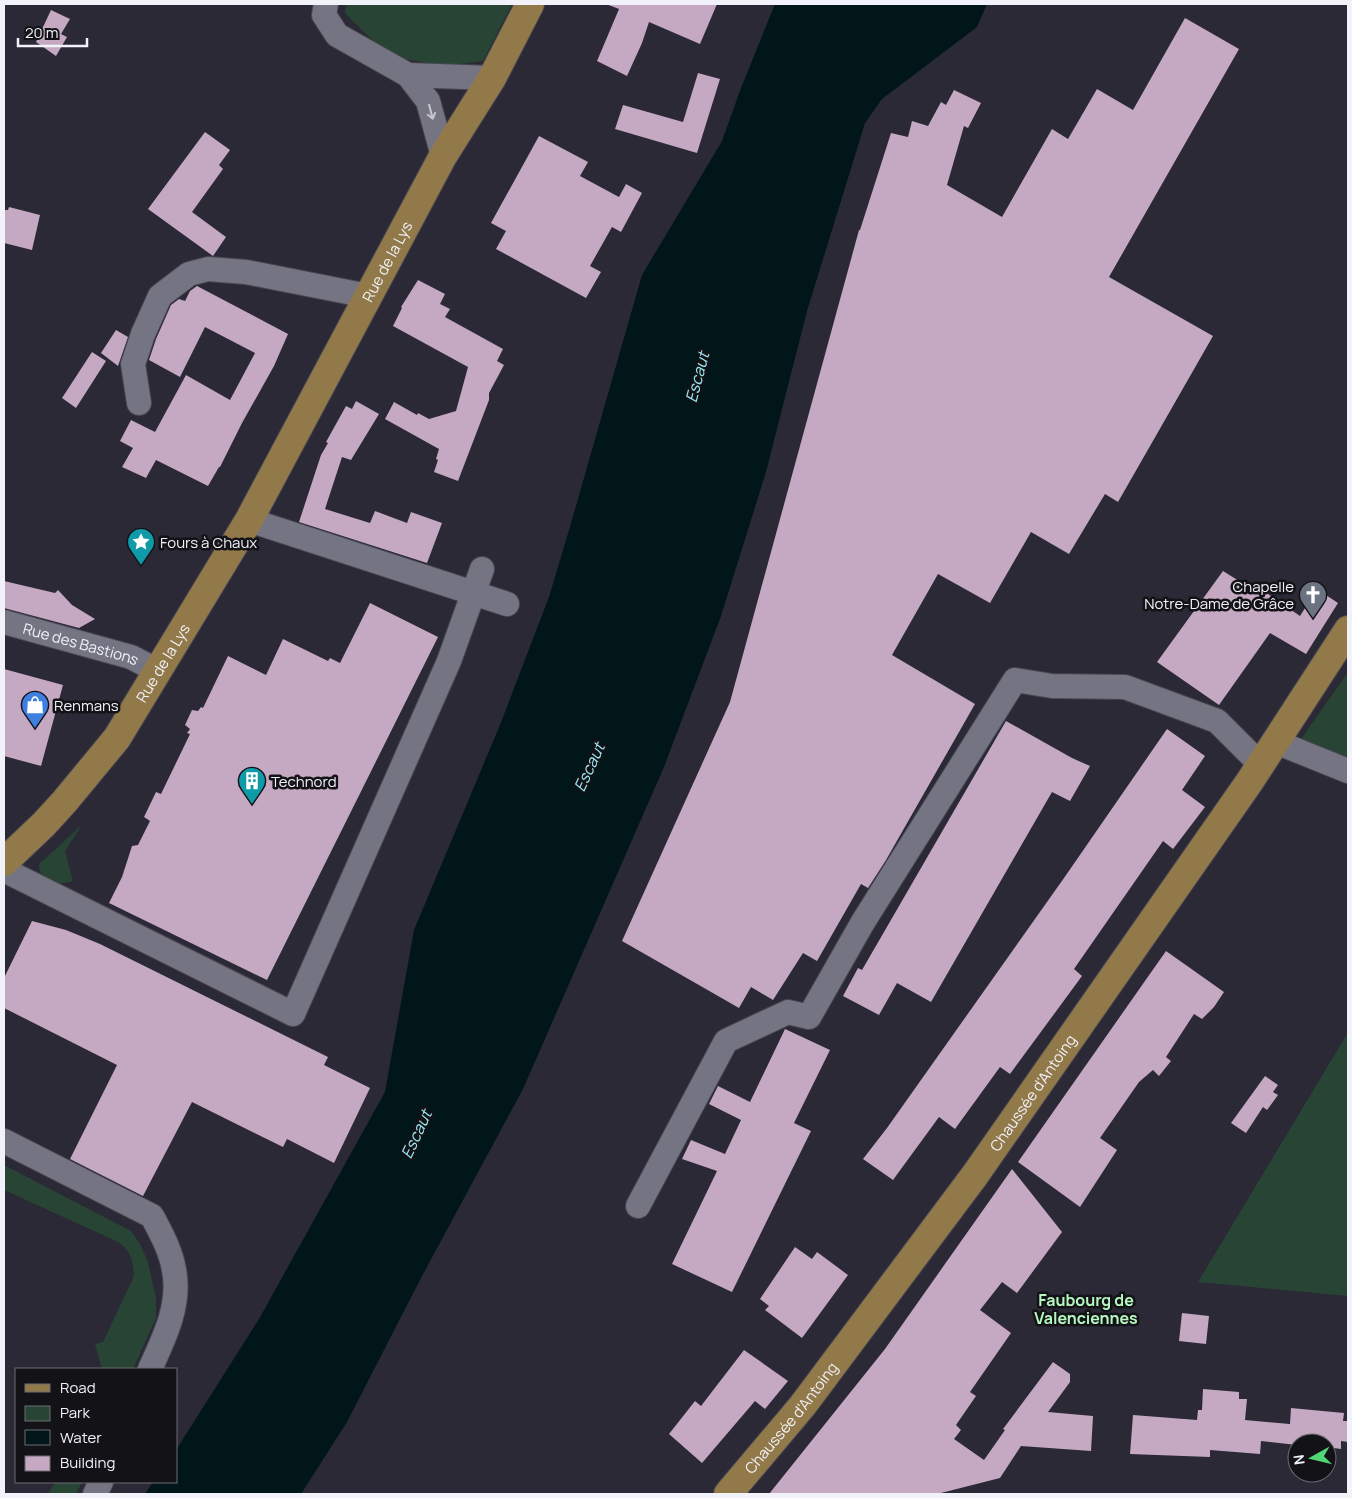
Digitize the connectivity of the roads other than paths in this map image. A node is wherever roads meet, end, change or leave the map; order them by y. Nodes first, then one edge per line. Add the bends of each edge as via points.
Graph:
1 (326, 4) edge
2 (530, 4) edge
3 (408, 75) junction
4 (492, 78) junction
5 (443, 156) junction
6 (368, 296) junction
7 (139, 403) dead end
8 (249, 520) junction
9 (482, 569) dead end
10 (474, 592) junction
11 (507, 604) dead end
12 (4, 622) edge
13 (1348, 630) edge
14 (156, 670) junction
15 (1276, 742) junction
16 (1261, 765) junction
17 (1348, 771) edge
18 (4, 862) edge
19 (4, 870) edge
20 (4, 1141) edge
21 (638, 1206) dead end
22 (150, 1368) edge
23 (728, 1494) edge

1 - 3 street via 324,15 337,36
2 - 4 main road, Rue de la Lys
3 - 4 street
3 -> 5 street via 428,101
4 - 5 main road, Rue de la Lys
5 - 6 main road, Rue de la Lys
6 - 7 street via 246,272 208,269 189,274 160,296 143,334 133,364
6 - 8 main road, Rue de la Lys
8 - 10 street
8 - 14 main road, Rue de la Lys
9 - 10 street
10 - 11 street
10 - 19 street via 449,662 293,1014
12 - 14 street, Rue des Bastions via 131,657
13 - 15 main road, Chaussée d'Antoing
14 - 18 main road, Rue de la Lys via 117,738 65,801
15 - 16 main road, Chaussée d'Antoing
15 - 17 street
16 - 21 street via 1217,720 1125,687 1052,686 1015,680 863,922 808,1017 788,1012 726,1041
16 - 23 main road, Chaussée d'Antoing via 975,1175 803,1405
20 - 22 street via 152,1216 174,1270 175,1301

